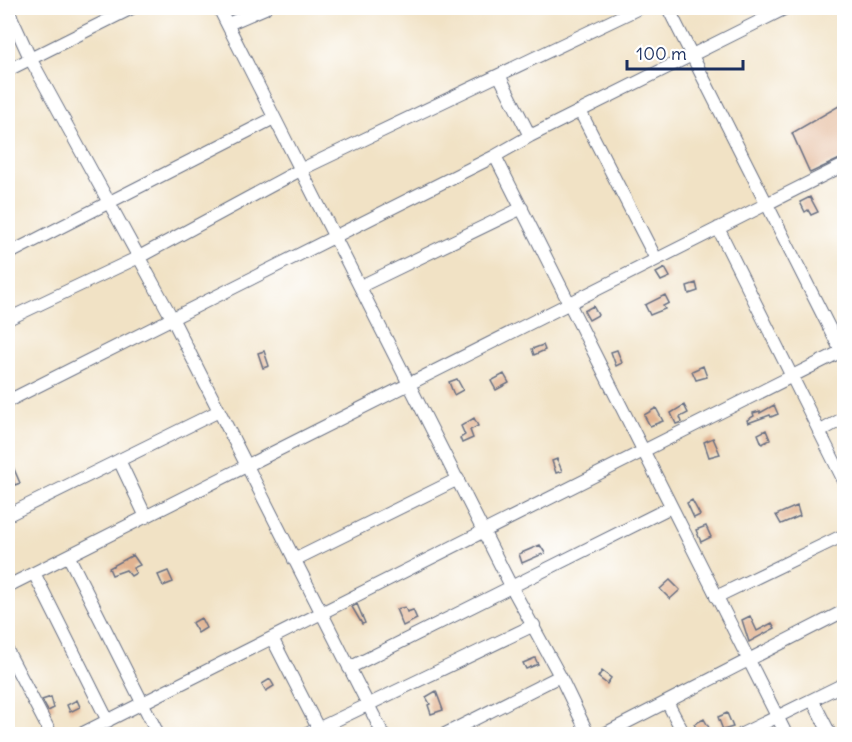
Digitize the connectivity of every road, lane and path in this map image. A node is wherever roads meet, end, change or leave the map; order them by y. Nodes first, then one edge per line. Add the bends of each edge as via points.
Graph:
1 (132, 8) edge
2 (219, 8) edge
3 (265, 8) edge
4 (639, 8) edge
5 (668, 8) edge
6 (786, 8) edge
7 (8, 10) edge
8 (228, 24) junction
9 (692, 55) junction
10 (30, 58) junction
11 (8, 70) edge
12 (498, 75) junction
13 (581, 113) junction
14 (274, 118) junction
15 (530, 136) junction
16 (495, 156) junction
17 (844, 165) edge
18 (302, 170) junction
19 (108, 203) junction
20 (766, 204) junction
21 (522, 208) junction
22 (717, 228) junction
23 (336, 236) junction
24 (8, 254) edge
25 (139, 257) junction
26 (656, 259) junction
27 (361, 286) junction
28 (570, 302) junction
29 (172, 318) junction
30 (8, 319) edge
31 (843, 353) edge
32 (791, 376) junction
33 (410, 384) junction
34 (8, 401) edge
35 (219, 411) junction
36 (844, 418) edge
37 (819, 432) junction
38 (643, 451) junction
39 (119, 460) junction
40 (247, 465) junction
41 (458, 479) junction
42 (844, 481) edge
43 (670, 507) junction
44 (8, 515) edge
45 (146, 517) junction
46 (484, 532) junction
47 (844, 535) edge
48 (69, 557) junction
49 (294, 560) junction
50 (34, 573) junction
51 (8, 586) edge
52 (512, 586) junction
53 (716, 597) junction
54 (844, 611) edge
55 (321, 613) junction
56 (534, 625) junction
57 (272, 638) junction
58 (8, 652) edge
59 (748, 660) junction
60 (349, 668) junction
61 (560, 676) junction
62 (844, 684) edge
63 (813, 700) junction
64 (667, 702) junction
65 (142, 703) junction
66 (368, 705) junction
67 (777, 717) junction
68 (108, 721) junction
69 (315, 733) edge
70 (51, 735) edge
71 (81, 735) edge
72 (158, 735) edge
73 (383, 735) edge
74 (445, 735) edge
75 (588, 735) edge
76 (604, 735) edge
77 (684, 735) edge
78 (742, 735) edge
79 (786, 735) edge
80 (830, 735) edge

1 - 10 street
2 - 8 street
3 - 8 street
4 - 12 street
5 - 9 street
6 - 9 street
7 - 10 street
8 - 14 street
9 - 13 street
9 - 20 street
10 - 11 street
10 - 19 street
12 - 15 street
12 - 18 street
13 - 15 street
13 - 26 street
14 - 18 street
14 - 19 street
15 - 16 street
16 - 21 street
16 - 23 street
17 - 20 street
18 - 23 street
18 - 25 street
19 - 24 street
19 - 25 street
20 - 22 street
20 - 31 street
21 - 27 street
21 - 28 street
22 - 26 street
22 - 32 street
23 - 27 street
23 - 29 street
25 - 29 street
25 - 30 street
26 - 28 street
27 - 33 street
28 - 33 street
28 - 38 street
29 - 34 street
29 - 35 street
31 - 32 street
32 - 37 street
32 - 38 street
33 - 40 street
33 - 41 street
35 - 39 street
35 - 40 street
36 - 37 street
37 - 42 street
38 - 43 street
38 - 46 street
39 - 44 street
39 - 45 street
40 - 45 street
40 - 49 street
41 - 46 street
41 - 49 street
43 - 52 street
43 - 53 street
45 - 48 street
46 - 52 street
46 - 55 street
47 - 53 street
48 - 50 street
48 - 65 street
49 - 55 street
50 - 51 street
50 - 68 street
52 - 56 street
52 - 60 street
53 - 59 street
54 - 59 street
55 - 57 street
55 - 60 street
56 - 61 street
56 - 66 street
57 - 65 street
57 - 69 street
58 - 70 street
59 - 64 street
59 - 67 street
60 - 66 street
61 - 74 street
61 - 75 street
62 - 63 street
63 - 67 street
63 - 80 street
64 - 76 street
64 - 77 street
65 - 68 street
65 - 72 street
66 - 69 street
66 - 73 street
67 - 78 street
67 - 79 street
68 - 71 street

